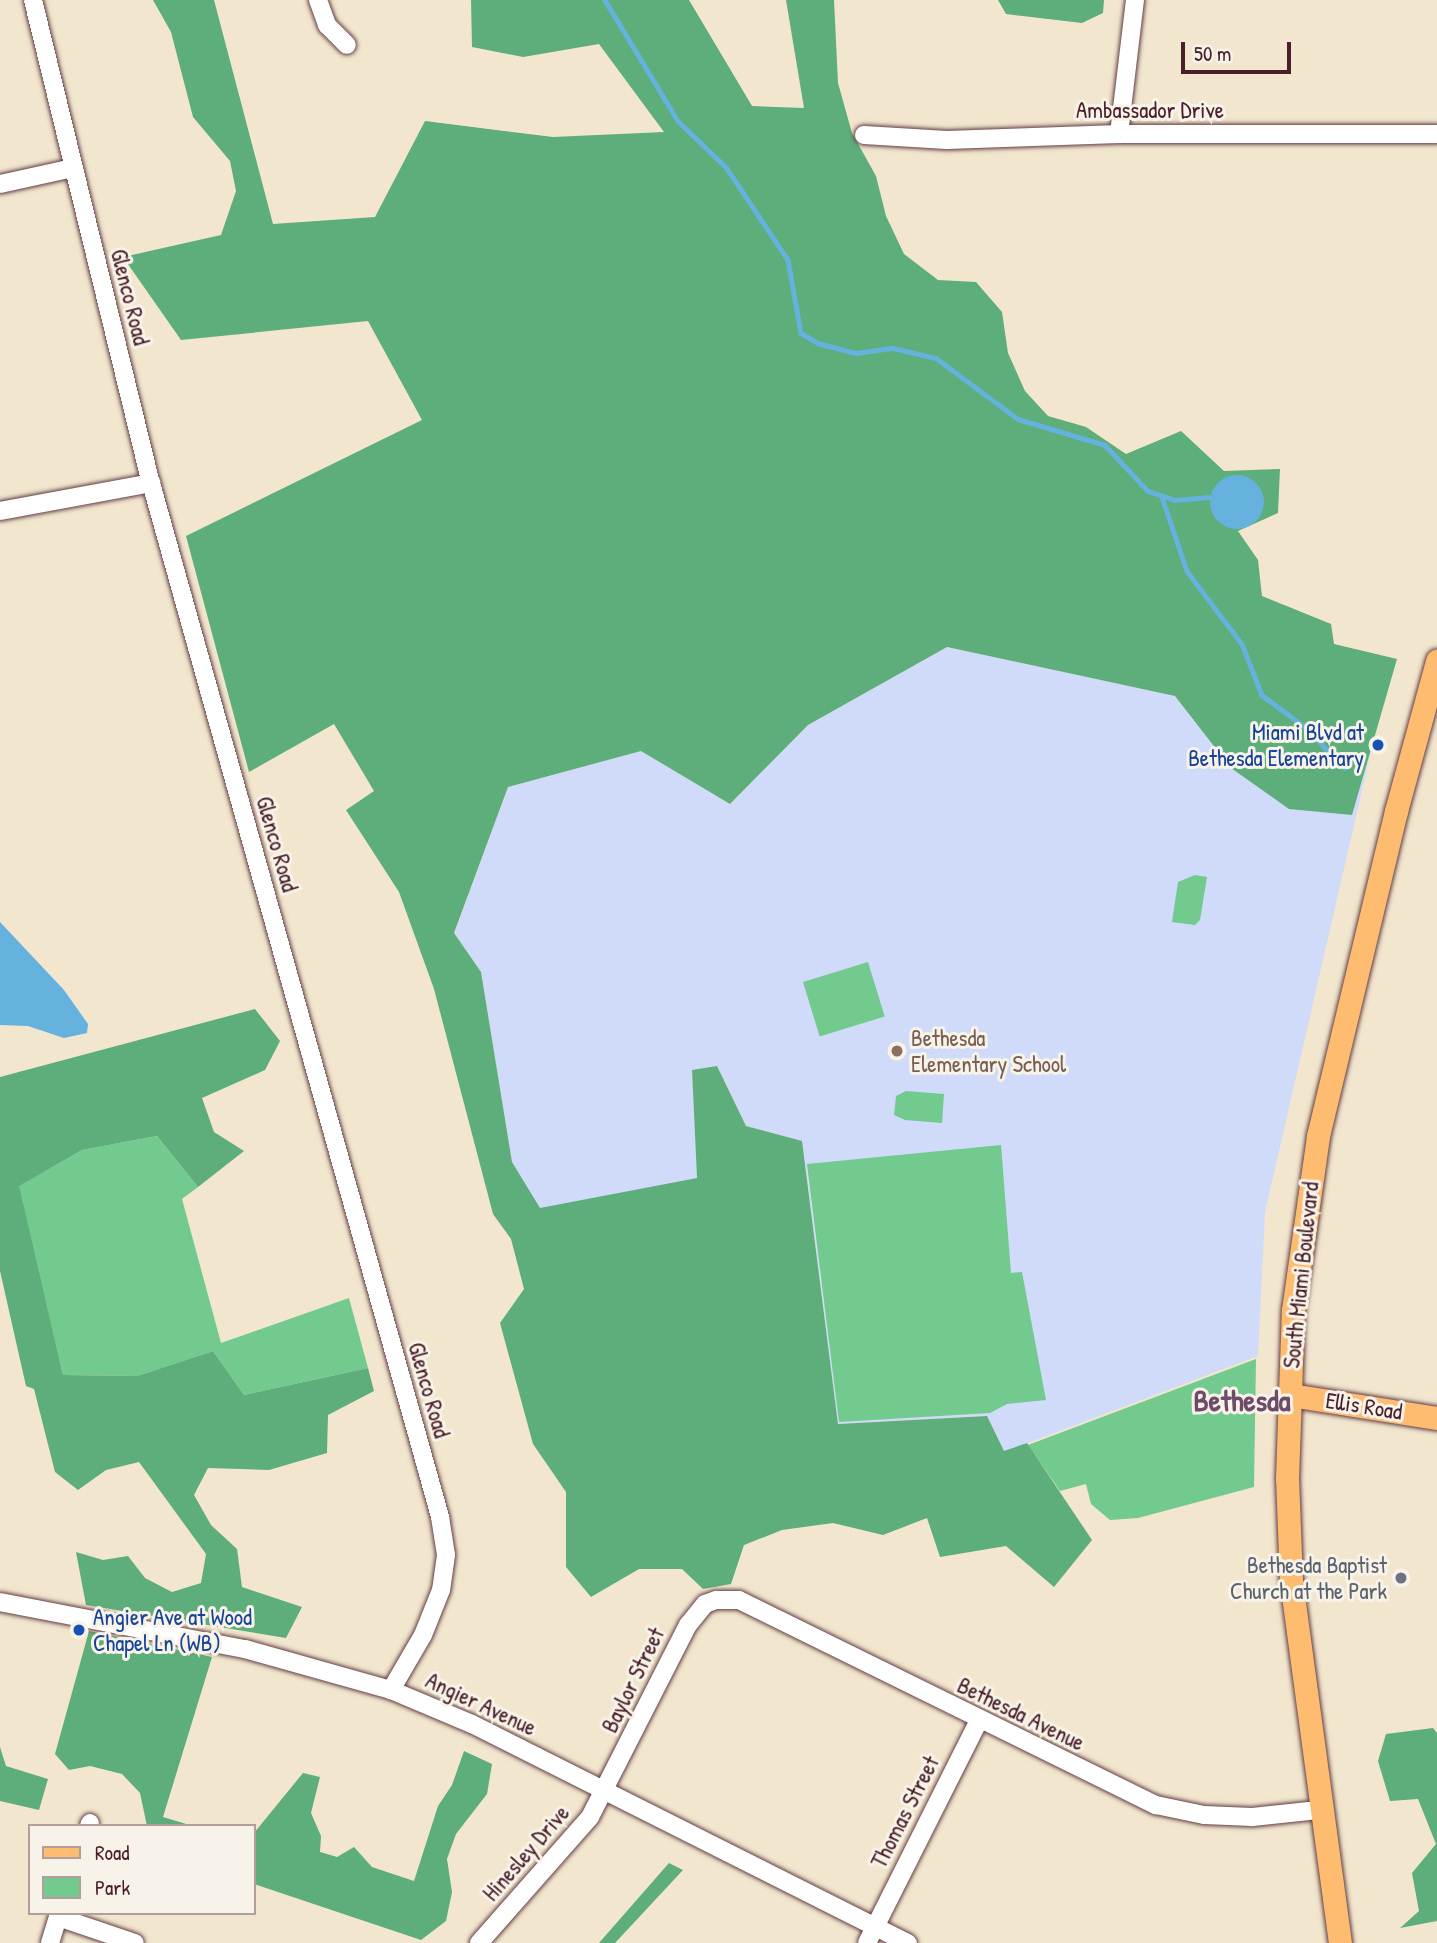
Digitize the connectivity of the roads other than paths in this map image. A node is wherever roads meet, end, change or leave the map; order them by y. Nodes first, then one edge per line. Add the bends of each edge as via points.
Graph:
1 (33, 0) edge
2 (318, 0) edge
3 (1135, 0) edge
4 (347, 45) dead end
5 (1119, 134) junction
6 (1437, 134) edge
7 (864, 135) dead end
8 (73, 167) junction
9 (0, 184) edge
10 (151, 483) junction
11 (0, 511) edge
12 (1437, 661) edge
13 (1290, 1395) junction
14 (1437, 1418) edge
15 (716, 1600) joint
16 (0, 1602) edge
17 (391, 1690) junction
18 (979, 1720) junction
19 (606, 1791) junction
20 (1319, 1810) junction
21 (59, 1915) edge
22 (875, 1926) junction
23 (50, 1943) edge
24 (135, 1943) edge
25 (479, 1943) edge
26 (867, 1943) edge
27 (908, 1943) edge
28 (1340, 1943) edge

1 - 8 street, Glenco Road
2 - 4 street via 327,26
3 - 5 street
5 - 6 street, Ambassador Drive
5 - 7 street, Ambassador Drive via 947,140
8 - 9 street
8 - 10 street, Glenco Road
10 - 11 street
10 - 17 street, Glenco Road via 442,1527 446,1555 438,1599
12 - 13 main road, South Miami Boulevard via 1318,1136 1298,1259
13 - 14 main road, Ellis Road
13 - 20 main road, South Miami Boulevard via 1290,1569
15 - 18 street, Bethesda Avenue via 739,1600
15 - 19 street, Baylor Street via 705,1604 688,1625
16 - 17 street, Angier Avenue via 245,1649
17 - 19 street, Angier Avenue via 472,1724
18 - 20 street, Bethesda Avenue via 1156,1805 1204,1815 1252,1817
18 - 22 street, Thomas Street
19 - 22 street, Angier Avenue
19 - 25 street, Hinesley Drive via 580,1830
20 - 28 main road, South Miami Boulevard
21 - 23 street
21 - 24 street
22 - 26 street, Thomas Street
22 - 27 street, Angier Avenue

